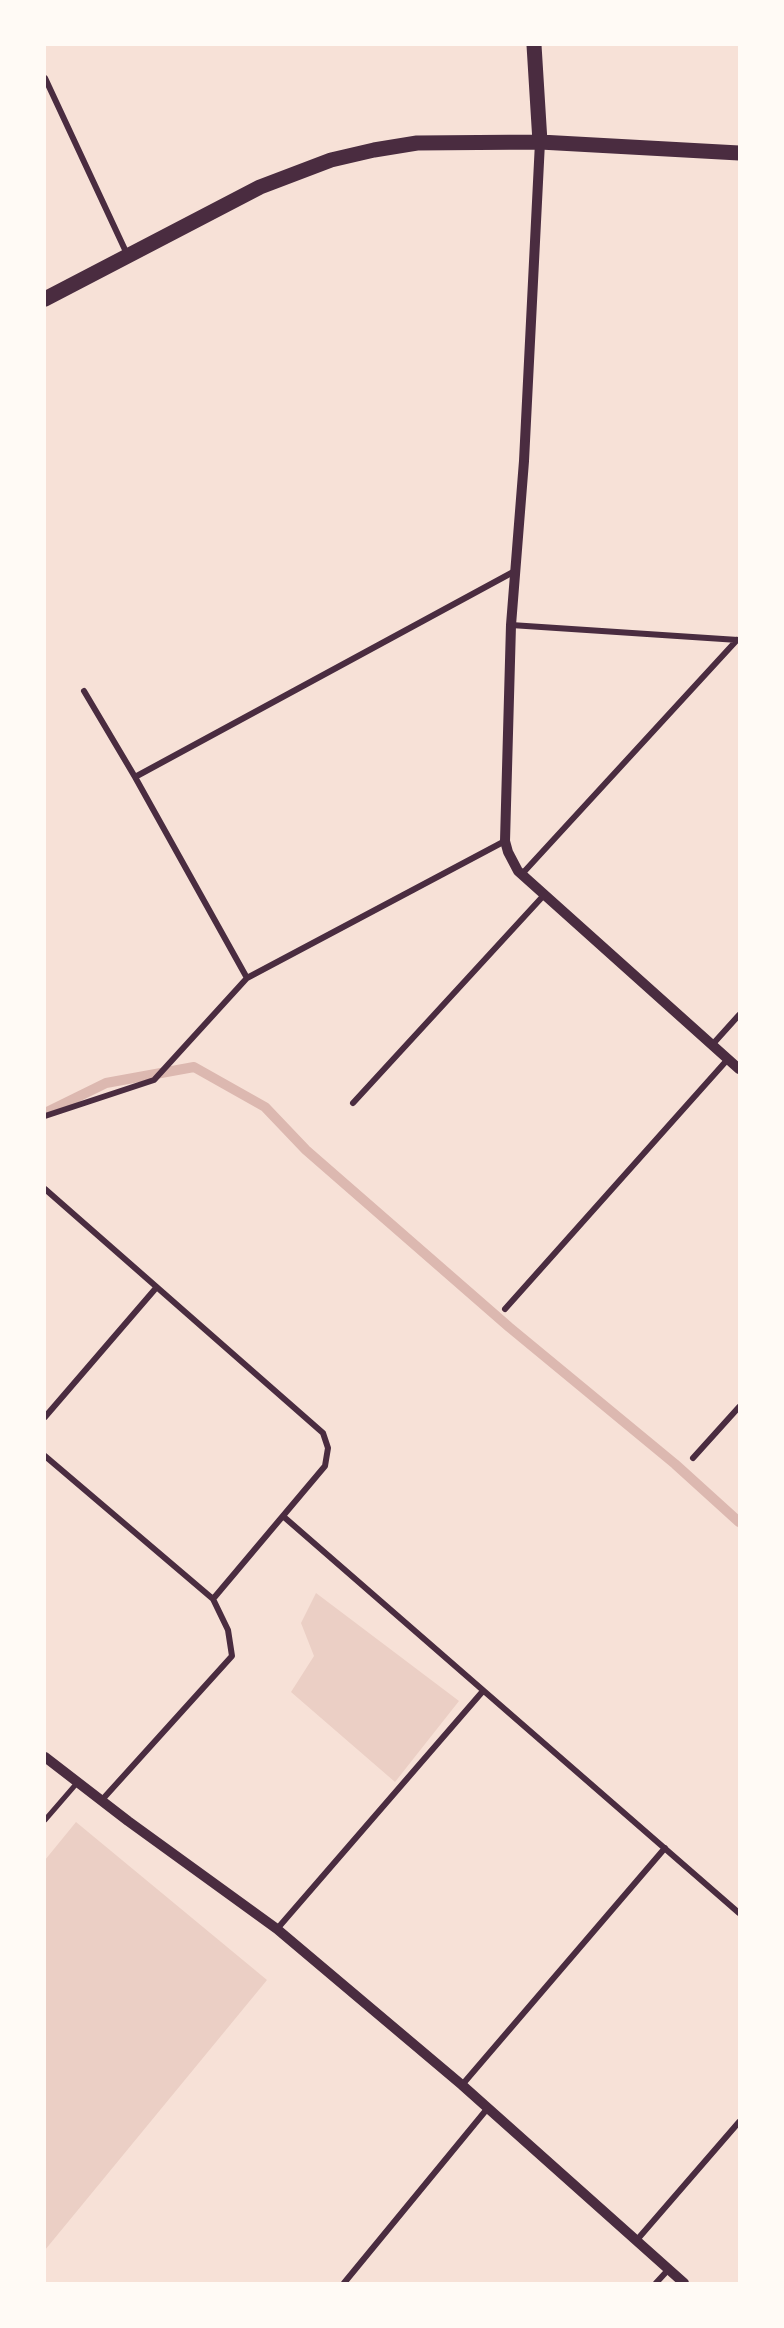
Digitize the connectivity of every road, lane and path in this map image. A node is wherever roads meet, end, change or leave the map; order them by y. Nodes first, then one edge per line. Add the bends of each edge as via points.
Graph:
1 (534, 45) edge
2 (45, 78) edge
3 (540, 142) junction
4 (739, 153) edge
5 (127, 255) junction
6 (45, 298) edge
7 (515, 570) junction
8 (511, 625) junction
9 (738, 640) edge
10 (84, 691) dead end
11 (135, 777) junction
12 (505, 842) junction
13 (522, 874) junction
14 (546, 894) junction
15 (247, 978) junction
16 (739, 1015) edge
17 (712, 1045) junction
18 (728, 1059) junction
19 (739, 1069) edge
20 (353, 1103) dead end
21 (45, 1116) edge
22 (45, 1189) edge
23 (156, 1288) junction
24 (505, 1309) dead end
25 (739, 1407) edge
26 (45, 1417) edge
27 (45, 1456) edge
28 (693, 1458) dead end
29 (284, 1517) junction
30 (213, 1599) junction
31 (483, 1691) junction
32 (45, 1757) edge
33 (77, 1783) junction
34 (100, 1801) junction
35 (45, 1820) edge
36 (665, 1848) junction
37 (739, 1913) edge
38 (277, 1929) junction
39 (462, 2085) junction
40 (487, 2109) junction
41 (739, 2122) edge
42 (636, 2241) junction
43 (668, 2270) junction
44 (346, 2282) edge
45 (656, 2283) edge
46 (684, 2283) edge

1 - 3 main road
2 - 5 street
3 - 4 main road
3 - 5 main road via 417,143 331,160 260,188
3 - 7 street
5 - 6 main road
7 - 8 street
7 - 11 street
8 - 9 street
8 - 12 street
9 - 13 street
10 - 11 street
11 - 15 street
12 - 13 street
12 - 15 street
13 - 14 street
14 - 17 street
14 - 20 street
15 - 21 street via 154,1080
16 - 17 street
17 - 18 street
18 - 19 street
18 - 24 street
22 - 23 street
23 - 26 street
23 - 29 street via 323,1433 327,1448 325,1466
25 - 28 street
27 - 30 street
29 - 30 street
29 - 31 street
30 - 34 street via 228,1630 232,1656
31 - 36 street
31 - 38 street
32 - 33 street
33 - 34 street
33 - 35 street
34 - 38 street
36 - 37 street
36 - 39 street
38 - 39 street
39 - 40 street
40 - 42 street
40 - 44 street
41 - 42 street
42 - 43 street
43 - 45 street
43 - 46 street

